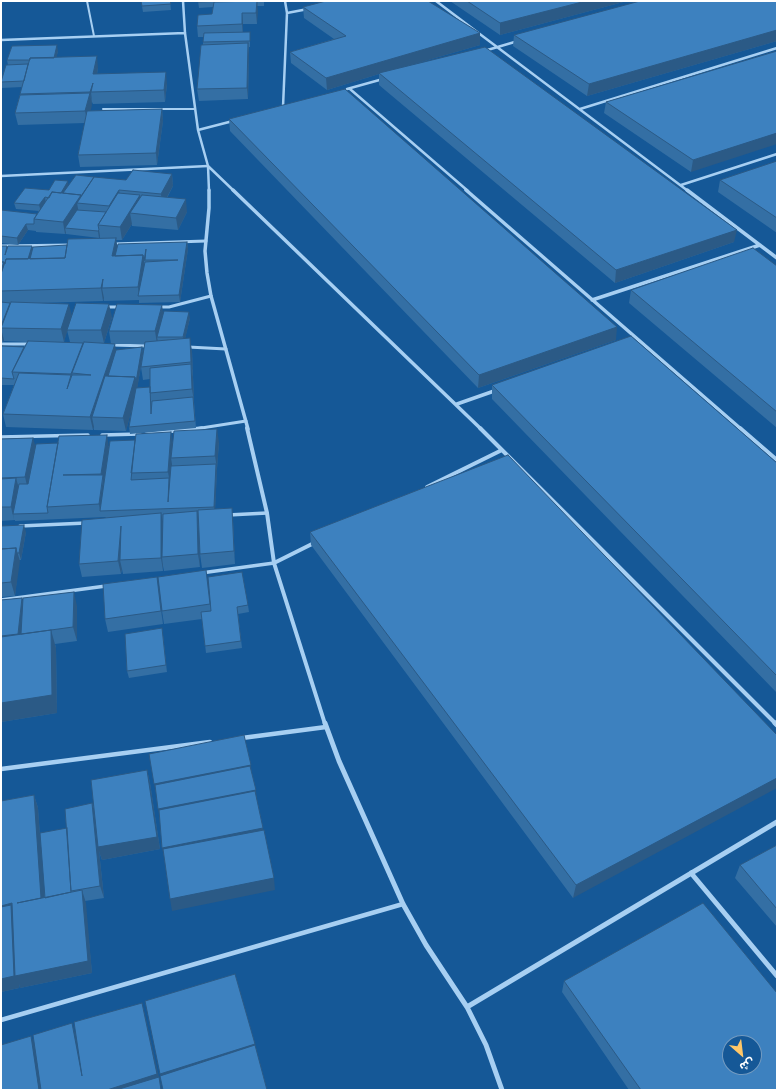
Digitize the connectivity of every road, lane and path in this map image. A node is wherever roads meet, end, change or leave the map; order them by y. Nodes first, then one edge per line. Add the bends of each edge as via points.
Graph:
1 (87, 1) edge
2 (183, 1) edge
3 (285, 1) edge
4 (436, 1) edge
5 (309, 9) edge
6 (287, 13) junction
7 (185, 33) junction
8 (94, 36) junction
9 (1, 40) edge
10 (520, 40) edge
11 (498, 47) junction
12 (777, 48) edge
13 (483, 51) edge
14 (387, 78) edge
15 (350, 89) junction
16 (342, 91) edge
17 (290, 105) edge
18 (283, 107) junction
19 (103, 109) edge
20 (195, 109) junction
21 (276, 109) edge
22 (580, 109) junction
23 (234, 121) edge
24 (198, 130) junction
25 (777, 154) edge
26 (208, 166) junction
27 (1, 176) edge
28 (681, 185) junction
29 (206, 241) junction
30 (105, 244) edge
31 (74, 245) edge
32 (760, 245) junction
33 (1, 246) edge
34 (777, 258) edge
35 (211, 296) junction
36 (592, 300) junction
37 (100, 307) edge
38 (124, 307) edge
39 (154, 307) edge
40 (639, 340) junction
41 (631, 343) edge
42 (1, 344) edge
43 (31, 344) edge
44 (107, 345) edge
45 (152, 346) edge
46 (182, 347) edge
47 (226, 349) junction
48 (500, 389) edge
49 (457, 404) junction
50 (246, 421) junction
51 (1, 437) edge
52 (502, 450) junction
53 (777, 460) edge
54 (424, 489) edge
55 (267, 513) junction
56 (221, 516) edge
57 (88, 523) edge
58 (17, 526) edge
59 (316, 542) edge
60 (274, 563) junction
61 (196, 574) edge
62 (110, 586) edge
63 (1, 600) edge
64 (777, 724) edge
65 (326, 727) junction
66 (239, 738) edge
67 (215, 741) edge
68 (1, 769) edge
69 (777, 822) edge
70 (691, 873) junction
71 (403, 904) junction
72 (777, 976) edge
73 (467, 1007) junction
74 (1, 1020) edge
75 (502, 1090) edge

1 - 8 lane
2 - 7 street
3 - 6 street
4 - 11 street
5 - 6 street
6 - 18 street
7 - 8 street
7 - 20 street
8 - 9 street
10 - 11 street
11 - 13 street
11 - 22 street
12 - 22 street
14 - 15 street
15 - 16 street
15 - 36 street
17 - 18 street
18 - 21 street
19 - 20 lane
20 - 24 street
22 - 28 street
23 - 24 street
24 - 26 street
25 - 28 street
26 - 27 street
26 - 29 street via 209,208
26 - 49 street
28 - 32 street
29 - 30 street
29 - 35 street
31 - 33 street
32 - 34 street
32 - 36 street
35 - 39 street via 170,307
35 - 47 street
36 - 40 street
37 - 38 street
40 - 41 street
40 - 53 street
42 - 43 street
44 - 45 street
46 - 47 street
47 - 50 street
48 - 49 street
49 - 52 street
50 - 51 street via 172,432
50 - 55 street
52 - 54 street
52 - 64 street
55 - 56 street
55 - 60 street
57 - 58 street
59 - 60 street
60 - 61 street
60 - 65 street
62 - 63 street
65 - 66 street
65 - 71 street
67 - 68 street
69 - 70 street
70 - 72 street
70 - 73 street
71 - 73 street via 426,945
71 - 74 street
73 - 75 street via 486,1045

